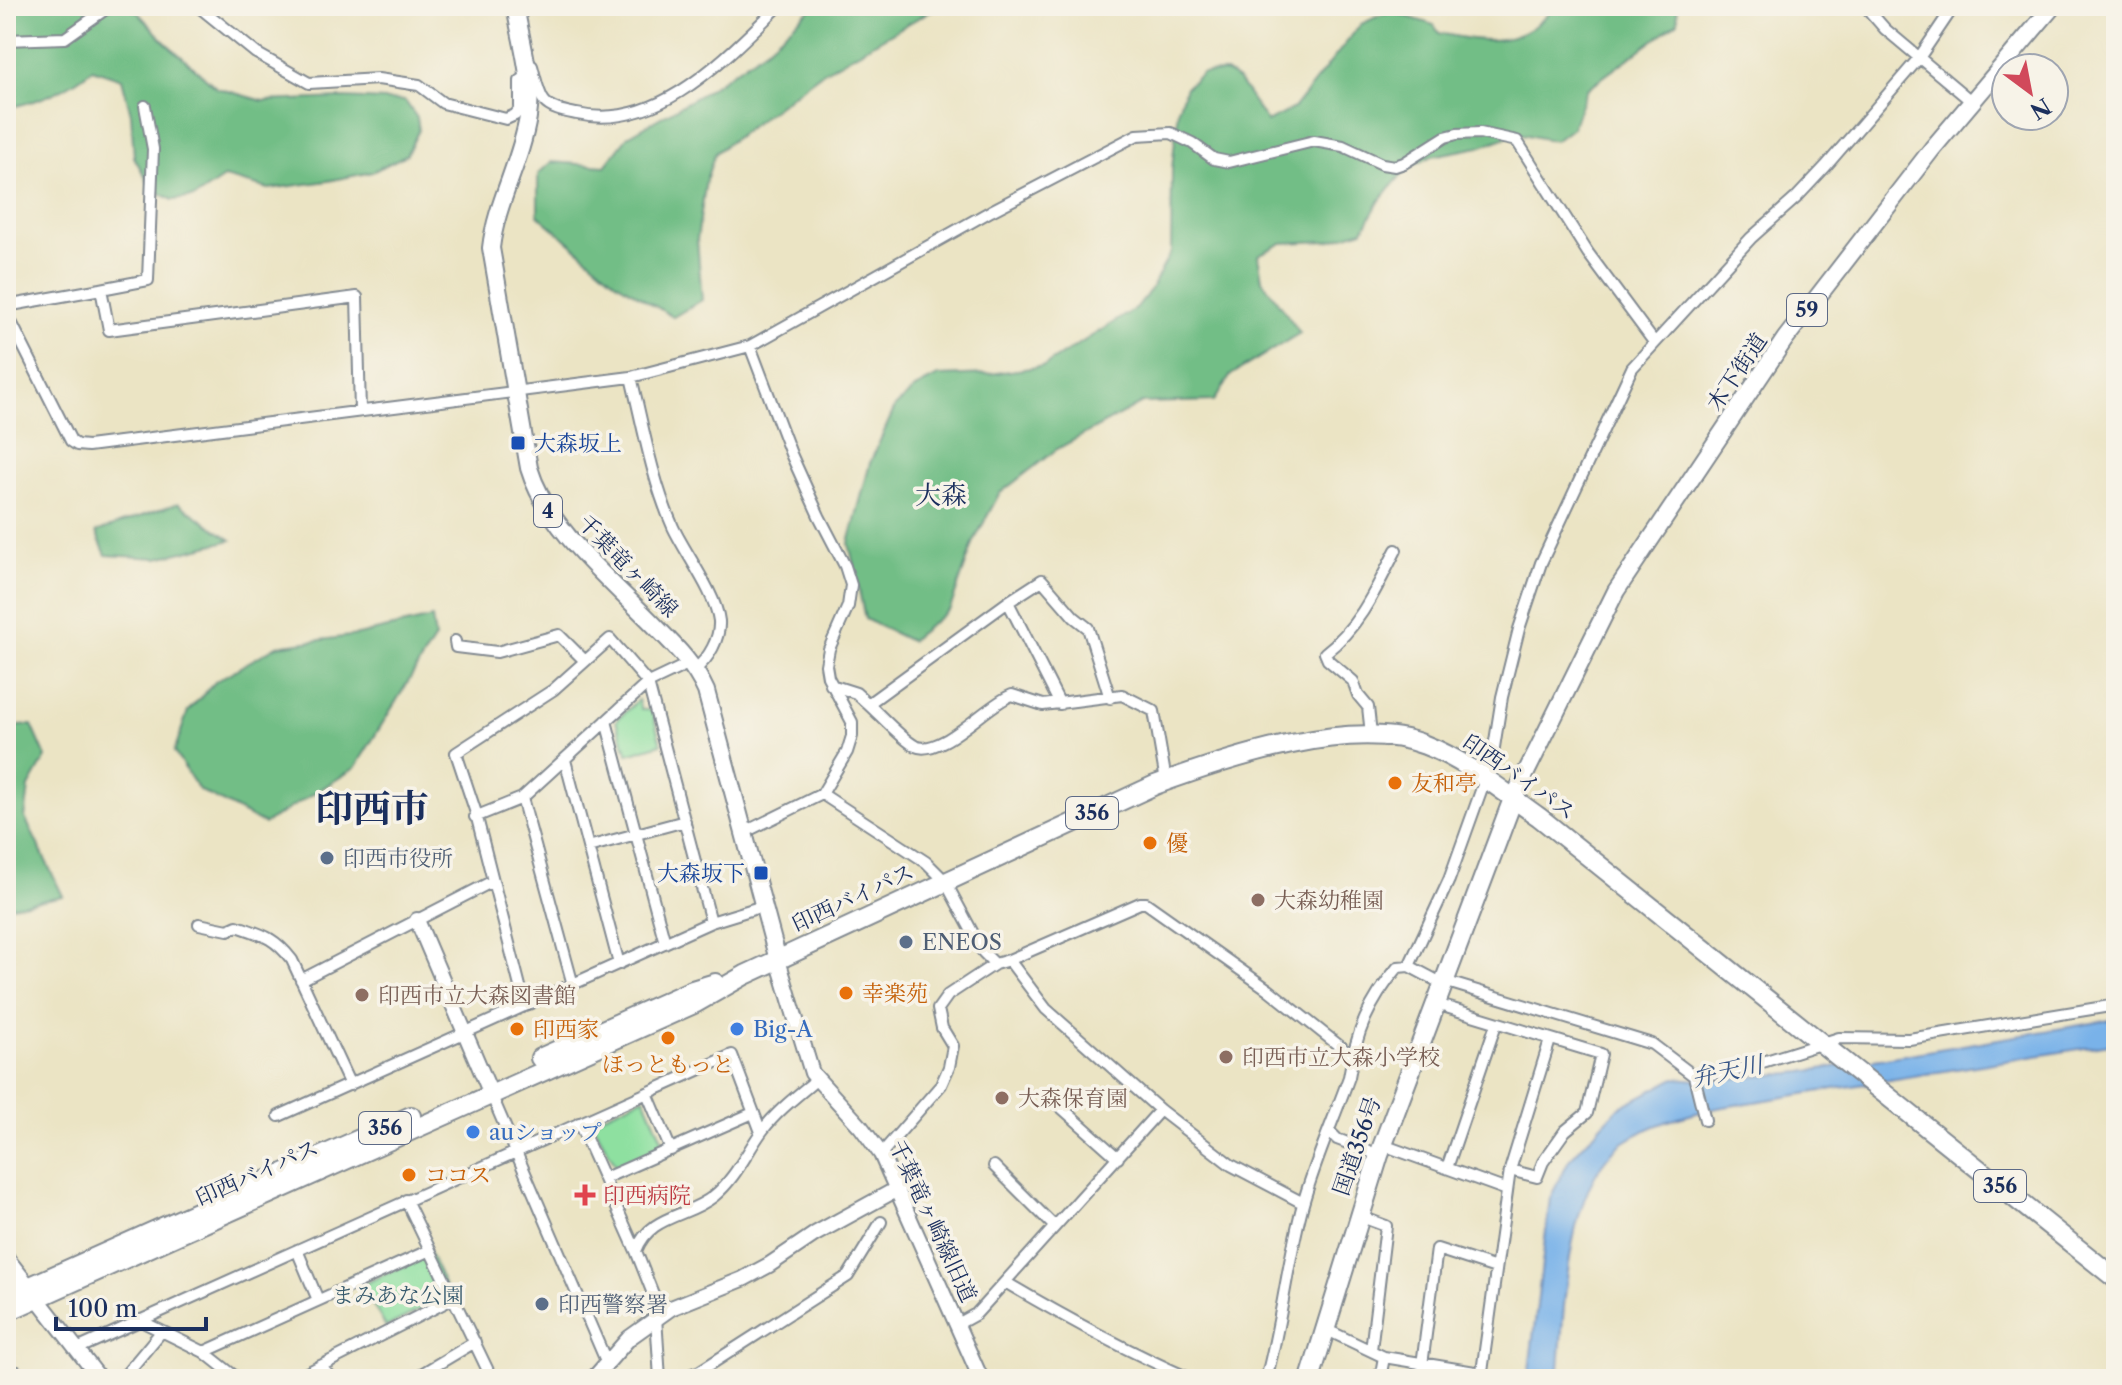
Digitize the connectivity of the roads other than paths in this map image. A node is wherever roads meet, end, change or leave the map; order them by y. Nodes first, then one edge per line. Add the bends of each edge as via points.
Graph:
1 (110, 6) edge
2 (198, 6) edge
3 (515, 6) edge
4 (779, 6) edge
5 (1865, 6) edge
6 (1954, 6) edge
7 (2053, 6) edge
8 (6, 40) edge
9 (1919, 58) junction
10 (526, 77) junction
11 (1971, 101) junction
12 (145, 106) dead end
13 (101, 289) junction
14 (6, 309) edge
15 (1654, 342) junction
16 (750, 346) junction
17 (631, 377) junction
18 (514, 392) junction
19 (360, 411) junction
20 (1396, 550) dead end
21 (1008, 602) junction
22 (455, 641) dead end
23 (585, 661) junction
24 (692, 666) junction
25 (648, 683) junction
26 (831, 685) junction
27 (1110, 698) junction
28 (868, 704) junction
29 (1060, 704) junction
30 (606, 721) junction
31 (1371, 734) junction
32 (565, 760) junction
33 (1485, 778) junction
34 (1166, 781) junction
35 (822, 794) junction
36 (522, 798) junction
37 (1513, 799) junction
38 (475, 817) junction
39 (685, 821) junction
40 (636, 833) junction
41 (743, 833) junction
42 (588, 847) junction
43 (493, 881) junction
44 (945, 881) junction
45 (763, 906) junction
46 (417, 920) junction
47 (711, 922) junction
48 (199, 924) dead end
49 (665, 943) junction
50 (778, 960) junction
51 (1009, 960) junction
52 (619, 964) junction
53 (995, 964) junction
54 (1409, 966) junction
55 (301, 980) junction
56 (1444, 982) junction
57 (573, 985) junction
58 (1436, 1004) junction
59 (2116, 1005) edge
60 (525, 1006) junction
61 (1496, 1024) junction
62 (465, 1033) junction
63 (1550, 1040) junction
64 (1829, 1048) junction
65 (1352, 1056) junction
66 (1694, 1076) junction
67 (816, 1080) junction
68 (350, 1085) junction
69 (488, 1088) junction
70 (647, 1093) junction
71 (1054, 1101) dead end
72 (1160, 1110) junction
73 (753, 1113) junction
74 (279, 1116) dead end
75 (1705, 1120) dead end
76 (579, 1123) junction
77 (761, 1132) junction
78 (1330, 1132) junction
79 (671, 1150) junction
80 (1381, 1150) junction
81 (515, 1151) junction
82 (881, 1154) junction
83 (1118, 1158) junction
84 (994, 1166) dead end
85 (1447, 1168) junction
86 (1510, 1170) junction
87 (605, 1178) junction
88 (897, 1189) junction
89 (1507, 1190) junction
90 (406, 1200) junction
91 (1303, 1203) junction
92 (1359, 1216) junction
93 (881, 1222) dead end
94 (1054, 1226) junction
95 (297, 1250) junction
96 (430, 1250) junction
97 (636, 1251) junction
98 (6, 1259) edge
99 (1496, 1268) junction
100 (2116, 1279) edge
101 (1005, 1282) junction
102 (32, 1293) junction
103 (6, 1297) edge
104 (454, 1298) junction
105 (318, 1300) junction
106 (6, 1312) edge
107 (658, 1316) junction
108 (139, 1320) junction
109 (956, 1325) junction
110 (1325, 1329) junction
111 (161, 1332) junction
112 (475, 1342) junction
113 (77, 1349) junction
114 (1371, 1350) junction
115 (204, 1352) junction
116 (1384, 1357) junction
117 (606, 1361) junction
118 (1422, 1365) junction
119 (320, 1366) junction
120 (1481, 1376) edge
121 (6, 1377) edge
122 (23, 1379) edge
123 (100, 1379) edge
124 (122, 1379) edge
125 (238, 1379) edge
126 (295, 1379) edge
127 (332, 1379) edge
128 (413, 1379) edge
129 (492, 1379) edge
130 (593, 1379) edge
131 (660, 1379) edge
132 (679, 1379) edge
133 (981, 1379) edge
134 (1191, 1379) edge
135 (1266, 1379) edge
136 (1310, 1379) edge
137 (1380, 1379) edge
138 (1422, 1379) edge

1 - 8 street via 65,38
2 - 10 street via 256,53 309,83 378,79 419,85 443,103 506,119 520,109 520,81
3 - 10 main road, 千葉竜ヶ崎線 / 4
4 - 10 street via 712,70 634,114 588,117 558,110 544,101 532,66
5 - 9 street
6 - 9 street
7 - 11 main road, 木下街道 / 59
9 - 11 street
9 - 15 street via 1796,198
10 - 18 main road, 千葉竜ヶ崎線 / 4 via 528,115 491,248
11 - 37 main road, 木下街道 / 59 via 1797,322 1616,591
12 - 13 street via 153,149 148,280
13 - 14 street
13 - 19 street via 109,330 357,297
14 - 19 street via 77,445
15 - 16 street via 1588,253 1517,141 1457,134 1395,166 1314,141 1229,162 1214,159 1181,136 1159,132 1137,135 1085,161
15 - 33 street via 1632,368 1541,563 1519,629
16 - 17 street
16 - 26 street via 791,454 851,585 829,649
17 - 18 street
17 - 24 street via 672,525 717,610 719,626 711,651
18 - 19 street
18 - 24 main road, 千葉竜ヶ崎線 / 4 via 529,468 552,518
20 - 31 street via 1360,619 1325,653 1353,681 1368,707
21 - 27 street via 1042,580 1088,628
21 - 28 street
21 - 29 street
22 - 23 street via 456,647 497,652 559,635
23 - 25 street via 610,639
23 - 38 street via 553,690 456,753
24 - 25 street
24 - 41 main road, 千葉竜ヶ崎線 / 4 via 706,691
25 - 30 street
25 - 39 street
26 - 28 street via 846,688
26 - 35 street via 852,722 852,736
27 - 29 street
27 - 34 street via 1122,695 1154,711
28 - 29 street via 915,745 929,748 1012,695 1043,705
30 - 32 street
30 - 40 street
31 - 33 highway, 印西バイパス / 356 via 1425,745
31 - 34 highway, 印西バイパス / 356 via 1303,742
32 - 36 street
32 - 42 street
33 - 37 highway, 印西バイパス / 356
33 - 54 street via 1449,880
34 - 44 highway, 印西バイパス / 356
35 - 41 street
35 - 44 street via 926,862
36 - 38 street
36 - 57 street
37 - 56 highway, 国道356号
37 - 64 highway, 印西バイパス / 356
38 - 43 street
39 - 40 street
39 - 47 street
40 - 42 street
40 - 49 street
41 - 45 main road, 千葉竜ヶ崎線 / 4
42 - 52 street
43 - 46 street
43 - 60 street
44 - 50 highway, 印西バイパス / 356
44 - 53 street via 983,952
45 - 47 street
45 - 50 main road, 千葉竜ヶ崎線 / 4
46 - 55 street
46 - 62 street
47 - 49 street
48 - 55 street via 228,930 237,926 272,937
49 - 52 street
50 - 67 street, 千葉竜ヶ崎線旧道
50 - 69 highway, 印西バイパス / 356 via 696,1003
51 - 53 street
51 - 65 street via 1146,903
51 - 72 street via 1046,1009
52 - 57 street
53 - 82 street via 948,995 938,1009 953,1046 949,1067 941,1085
54 - 56 street
54 - 65 street via 1398,967 1377,993
55 - 68 street
56 - 58 highway, 国道356号
56 - 66 street via 1652,1044
57 - 60 street
58 - 61 street
58 - 80 highway, 国道356号
59 - 64 street via 1909,1039 1839,1038
60 - 62 street
61 - 63 street
61 - 85 street
62 - 68 street
62 - 69 street
63 - 86 street
63 - 86 street via 1601,1054 1587,1113 1565,1131 1537,1177
64 - 66 street
64 - 100 highway, 印西バイパス / 356
65 - 78 street
66 - 75 street
67 - 77 street
67 - 82 street, 千葉竜ヶ崎線旧道
68 - 74 street
69 - 81 street
69 - 102 highway, 印西バイパス / 356
70 - 73 street via 732,1055
70 - 76 street
70 - 79 street
71 - 83 street
72 - 83 street
72 - 91 street via 1231,1165
73 - 77 street
73 - 79 street
76 - 81 street
76 - 87 street
77 - 97 street via 726,1185 712,1198 655,1226 642,1236
78 - 80 street via 1337,1139
78 - 91 street
79 - 87 street
80 - 85 street
80 - 92 highway, 国道356号
81 - 90 street
81 - 117 street
82 - 88 street, 千葉竜ヶ崎線旧道
83 - 94 street
84 - 94 street
85 - 89 street
86 - 89 street
87 - 97 street
88 - 107 street via 769,1265
88 - 109 street, 千葉竜ヶ崎線旧道
89 - 99 street
90 - 95 street
90 - 96 street
91 - 135 street
92 - 110 highway, 国道356号
92 - 114 street via 1386,1226
93 - 132 street via 848,1276 700,1371
94 - 101 street
95 - 105 street
95 - 108 street
96 - 104 street
96 - 105 street
97 - 107 street
98 - 102 main road
99 - 118 street via 1437,1249
99 - 120 street
101 - 109 street via 976,1314
101 - 134 street
102 - 103 highway, 印西バイパス / 356
102 - 106 highway, 印西バイパス / 356
102 - 113 street
104 - 112 street
104 - 119 street
105 - 115 street
107 - 117 street
107 - 131 street
108 - 111 street
108 - 113 street
109 - 133 street, 千葉竜ヶ崎線旧道
110 - 114 street
110 - 136 highway, 国道356号
111 - 115 street
111 - 124 street
112 - 128 street
112 - 129 street
113 - 123 street
114 - 116 street
115 - 125 street
116 - 118 street
116 - 137 street
117 - 130 street
118 - 120 street
118 - 138 street
119 - 126 street
119 - 127 street
121 - 122 street via 17,1372

